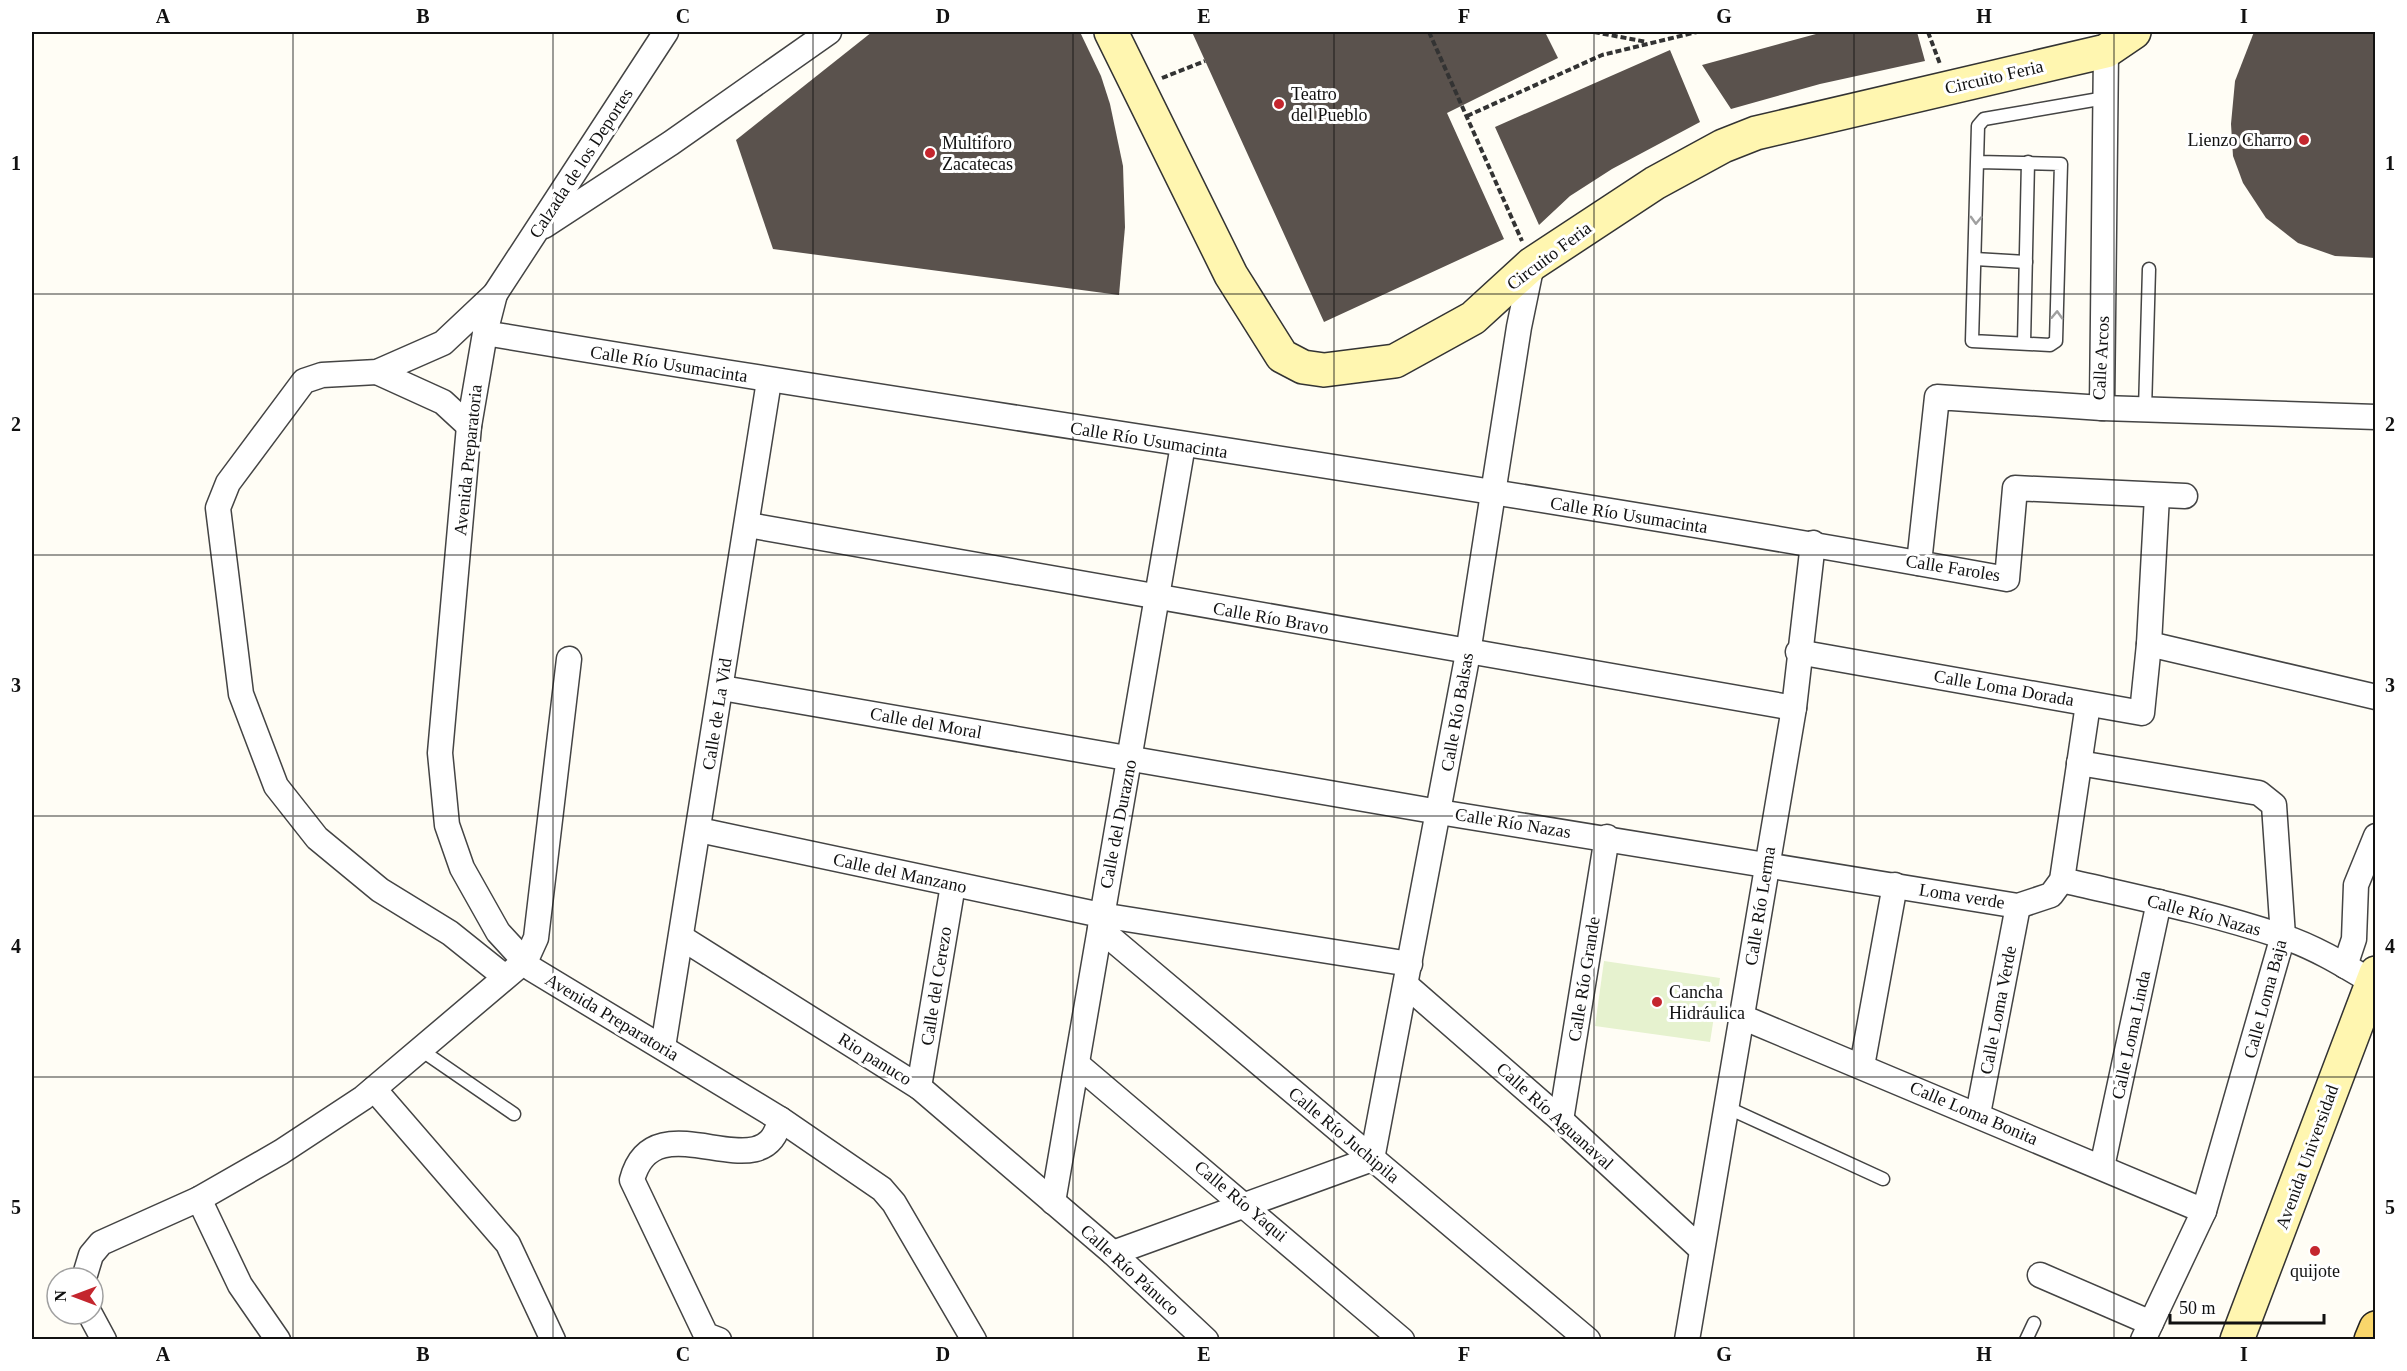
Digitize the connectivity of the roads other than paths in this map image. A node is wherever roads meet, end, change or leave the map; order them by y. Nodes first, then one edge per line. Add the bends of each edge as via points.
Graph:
1 (666, 32) edge
2 (829, 32) edge
3 (1111, 32) edge
4 (2134, 32) edge
5 (2106, 51) junction
6 (2105, 98) junction
7 (1978, 162) junction
8 (2028, 162) junction
9 (537, 231) junction
10 (1975, 259) junction
11 (2026, 262) junction
12 (1532, 264) junction
13 (2149, 268) dead end
14 (495, 294) junction
15 (485, 333) junction
16 (2025, 343) junction
17 (377, 372) junction
18 (769, 381) junction
19 (2102, 408) junction
20 (2145, 410) junction
21 (2376, 417) edge
22 (469, 426) junction
23 (1183, 445) junction
24 (1494, 494) junction
25 (2157, 496) junction
26 (2185, 496) dead end
27 (748, 525) junction
28 (1813, 543) junction
29 (1919, 563) junction
30 (1157, 598) junction
31 (2149, 644) junction
32 (1468, 652) junction
33 (1798, 652) junction
34 (569, 659) dead end
35 (722, 688) junction
36 (2376, 697) edge
37 (2088, 704) junction
38 (1794, 708) junction
39 (1131, 758) junction
40 (2079, 763) junction
41 (1439, 812) junction
42 (699, 830) junction
43 (2376, 836) edge
44 (1607, 837) junction
45 (1766, 865) junction
46 (2062, 880) junction
47 (953, 885) junction
48 (1895, 885) junction
49 (2159, 902) junction
50 (2018, 906) junction
51 (1100, 922) junction
52 (2283, 936) junction
53 (682, 938) junction
54 (526, 960) junction
55 (2364, 974) edge
56 (1408, 975) junction
57 (505, 977) junction
58 (1743, 1017) junction
59 (663, 1047) junction
60 (421, 1050) junction
61 (1078, 1065) junction
62 (1862, 1066) junction
63 (919, 1087) junction
64 (374, 1089) junction
65 (1726, 1107) junction
66 (514, 1114) dead end
67 (1978, 1114) junction
68 (780, 1119) junction
69 (1561, 1120) junction
70 (1372, 1159) junction
71 (2102, 1167) junction
72 (1883, 1179) dead end
73 (199, 1199) junction
74 (1053, 1202) junction
75 (1247, 1206) junction
76 (2204, 1211) junction
77 (1701, 1249) junction
78 (1113, 1253) junction
79 (88, 1266) edge
80 (2040, 1275) dead end
81 (2034, 1323) dead end
82 (96, 1326) edge
83 (2376, 1328) edge
84 (2147, 1331) edge
85 (104, 1340) edge
86 (278, 1340) edge
87 (553, 1340) edge
88 (719, 1340) edge
89 (974, 1340) edge
90 (1206, 1340) edge
91 (1402, 1340) edge
92 (1588, 1340) edge
93 (1687, 1340) edge
94 (2026, 1340) edge
95 (2237, 1340) edge
96 (2371, 1340) edge

1 - 9 street, Calzada de los Deportes
2 - 9 street
3 - 12 street, Circuito Feria via 1231,275 1282,356 1303,367 1324,370 1395,361 1473,318
4 - 5 street, Circuito Feria
5 - 6 street, Calle Arcos
5 - 12 street, Circuito Feria via 1756,133 1655,183
6 - 7 lane via 1984,119 1978,126
6 - 19 street, Calle Arcos
7 - 8 lane
7 -> 10 lane
8 - 11 lane
16 -> 8 lane via 2050,345 2056,341 2062,170 2061,164
9 - 14 street, Calzada de los Deportes
10 - 11 lane
10 - 16 lane via 1972,341
11 - 16 lane
12 - 24 street, Calle Río Balsas
13 - 20 lane
14 - 15 street, Avenida Preparatoria
14 - 17 street via 443,343
15 - 18 street, Calle Río Usumacinta
15 - 22 street, Avenida Preparatoria
17 - 22 street via 443,402
17 - 57 street via 322,375 304,381 228,483 218,508 241,694 276,786 317,838 380,890 450,933
18 - 23 street, Calle Río Usumacinta
18 - 27 street, Calle de La Vid
19 - 20 street
19 - 29 street, Calle Arcos via 1937,397
20 - 21 street
22 - 54 street, Avenida Preparatoria via 440,753 447,825 462,868 498,932
23 - 24 street, Calle Río Usumacinta
23 - 30 street, Calle del Durazno
24 - 28 street, Calle Río Usumacinta
24 - 32 street, Calle Río Balsas
25 - 26 street, Calle Faroles
25 - 29 street, Calle Faroles via 2015,488 2007,579
25 - 31 street
27 - 30 street, Calle Río Bravo
27 - 35 street, Calle de La Vid
28 - 29 street, Calle Faroles
28 - 33 street, Calle Río Lerma
30 - 32 street, Calle Río Bravo
30 - 39 street, Calle del Durazno
31 - 36 street
31 - 37 street, Calle Loma Dorada via 2142,713
32 - 38 street, Calle Río Bravo
32 - 41 street, Calle Río Balsas
33 - 37 street, Calle Loma Dorada
33 - 38 street, Calle Río Lerma
34 - 54 street via 536,938
35 - 39 street, Calle del Moral
35 - 42 street, Calle de La Vid
37 - 40 street
38 - 45 street, Calle Río Lerma
39 - 41 street, Calle Río Nazas
39 - 51 street, Calle del Durazno
40 - 46 street
40 - 52 street, Calle Loma Baja via 2259,792 2274,805
41 - 44 street, Calle Río Nazas
41 - 56 street, Calle Río Balsas
42 - 47 street, Calle del Manzano
42 - 53 street, Calle de La Vid
43 - 55 street via 2356,885 2354,939
44 - 45 street, Calle Río Nazas
44 - 69 street, Calle Río Grande
45 - 48 street, Calle Río Nazas
45 - 58 street, Calle Río Lerma
46 - 49 street, Calle Río Nazas
46 - 50 street, Loma verde via 2051,895
47 - 51 street, Calle del Manzano
47 - 63 street, Calle del Cerezo
48 - 50 street, Loma verde
48 - 62 street, Loma verde
49 - 52 street, Calle Río Nazas
49 - 71 street, Calle Loma Linda
50 - 67 street, Calle Loma Verde
51 - 56 street
51 - 61 street, Calle del Durazno
51 - 70 street, Calle Río Juchipila
52 - 55 street, Calle Río Nazas
52 - 76 street, Calle Loma Baja
53 - 59 street, Calle de La Vid
53 - 63 street, Rio panuco
54 - 57 street
54 - 59 street, Avenida Preparatoria via 532,969
55 - 95 street, Avenida Universidad
56 - 69 street, Calle Río Aguanaval
56 - 70 street, Calle Río Balsas
57 - 60 street
58 - 62 street, Calle Loma Bonita
58 - 65 street, Calle Río Lerma
59 - 68 street, Avenida Preparatoria
60 - 64 street
60 - 66 lane
61 - 74 street, Calle del Durazno
61 - 75 street, Calle Río Yaqui
62 - 67 street, Calle Loma Bonita
63 - 74 street, Rio panuco
64 - 73 street via 281,1152
64 - 87 street via 508,1244
65 - 72 lane
65 - 77 street, Calle Río Lerma
67 - 71 street, Calle Loma Bonita
68 - 88 street via 768,1145 749,1152 672,1143 654,1148 636,1166 632,1180 706,1335
68 - 89 street, Avenida Preparatoria via 882,1189
69 - 77 street, Calle Río Aguanaval
70 - 75 street
70 - 92 street, Calle Río Juchipila
71 - 76 street, Calle Loma Bonita
73 - 79 street via 101,1243
73 - 86 street via 240,1285
74 - 78 street, Calle Río Pánuco
75 - 78 street
75 - 91 street, Calle Río Yaqui
76 - 84 street, Calle Loma Baja
77 - 93 street, Calle Río Lerma
78 - 90 street, Calle Río Pánuco
80 - 84 street
81 - 94 lane
82 - 85 street
83 - 96 main road

